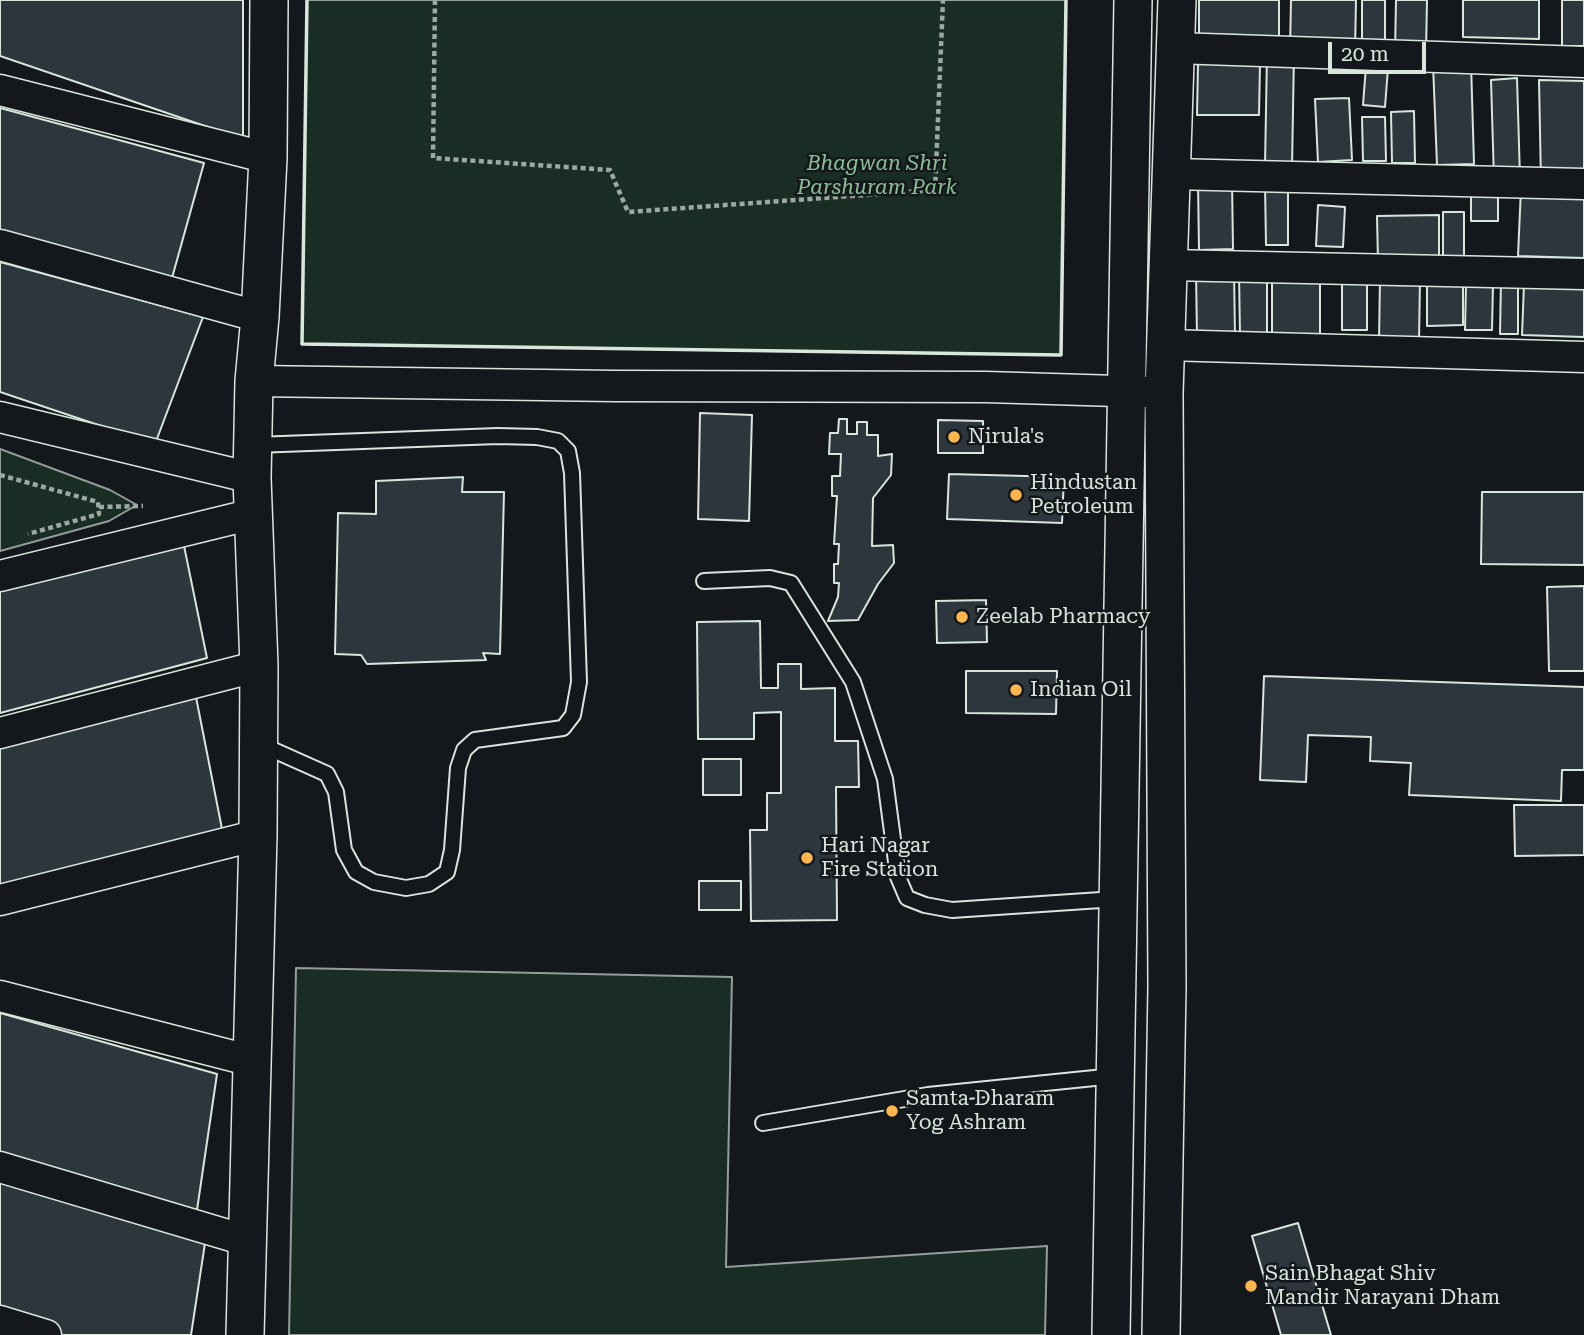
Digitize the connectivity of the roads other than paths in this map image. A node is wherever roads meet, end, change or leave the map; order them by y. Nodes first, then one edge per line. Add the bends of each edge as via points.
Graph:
1 (269, 0) edge
2 (1133, 0) edge
3 (1177, 0) edge
4 (1175, 48) junction
5 (1584, 62) edge
6 (0, 90) edge
7 (268, 158) junction
8 (1171, 174) junction
9 (1584, 184) edge
10 (0, 245) edge
11 (1168, 265) junction
12 (1584, 274) edge
13 (260, 317) junction
14 (1166, 345) junction
15 (1584, 357) edge
16 (254, 381) junction
17 (1128, 392) junction
18 (1164, 393) junction
19 (0, 417) edge
20 (253, 462) junction
21 (253, 514) junction
22 (0, 576) edge
23 (704, 581) dead end
24 (259, 666) junction
25 (0, 733) edge
26 (257, 744) junction
27 (258, 835) junction
28 (1118, 899) junction
29 (0, 900) edge
30 (0, 996) edge
31 (252, 1061) junction
32 (1115, 1076) junction
33 (763, 1123) dead end
34 (0, 1167) edge
35 (247, 1241) junction
36 (0, 1321) edge
37 (46, 1335) edge
38 (245, 1335) edge
39 (1111, 1335) edge
40 (1161, 1335) edge

1 - 7 street
2 - 17 street
3 - 4 street
4 - 5 street
4 - 8 street
6 - 7 street
7 - 13 street
8 - 9 street
8 - 11 street
10 - 13 street
11 - 12 street
11 - 14 street
13 - 16 street
14 - 15 street
14 - 18 street
16 - 17 street
16 - 20 street
17 - 18 street
17 - 28 street
18 - 40 street via 1167,987
19 - 20 street
20 - 21 street
20 - 26 lane via 498,436 558,441 568,451 572,473 579,682 573,715 563,728 475,740 464,750 447,872 429,884 406,888 374,882 356,872 344,850 336,792 327,774
21 - 22 street
21 - 24 street
23 - 28 lane via 770,579 791,583 853,682 885,779 898,877 907,898 952,910
24 - 25 street
24 - 26 street
26 - 27 street
27 - 29 street
27 - 31 street
28 - 32 street
30 - 31 street
31 - 35 street
32 - 33 lane via 928,1095
32 - 39 street
34 - 35 street
35 - 38 street
36 - 37 street

